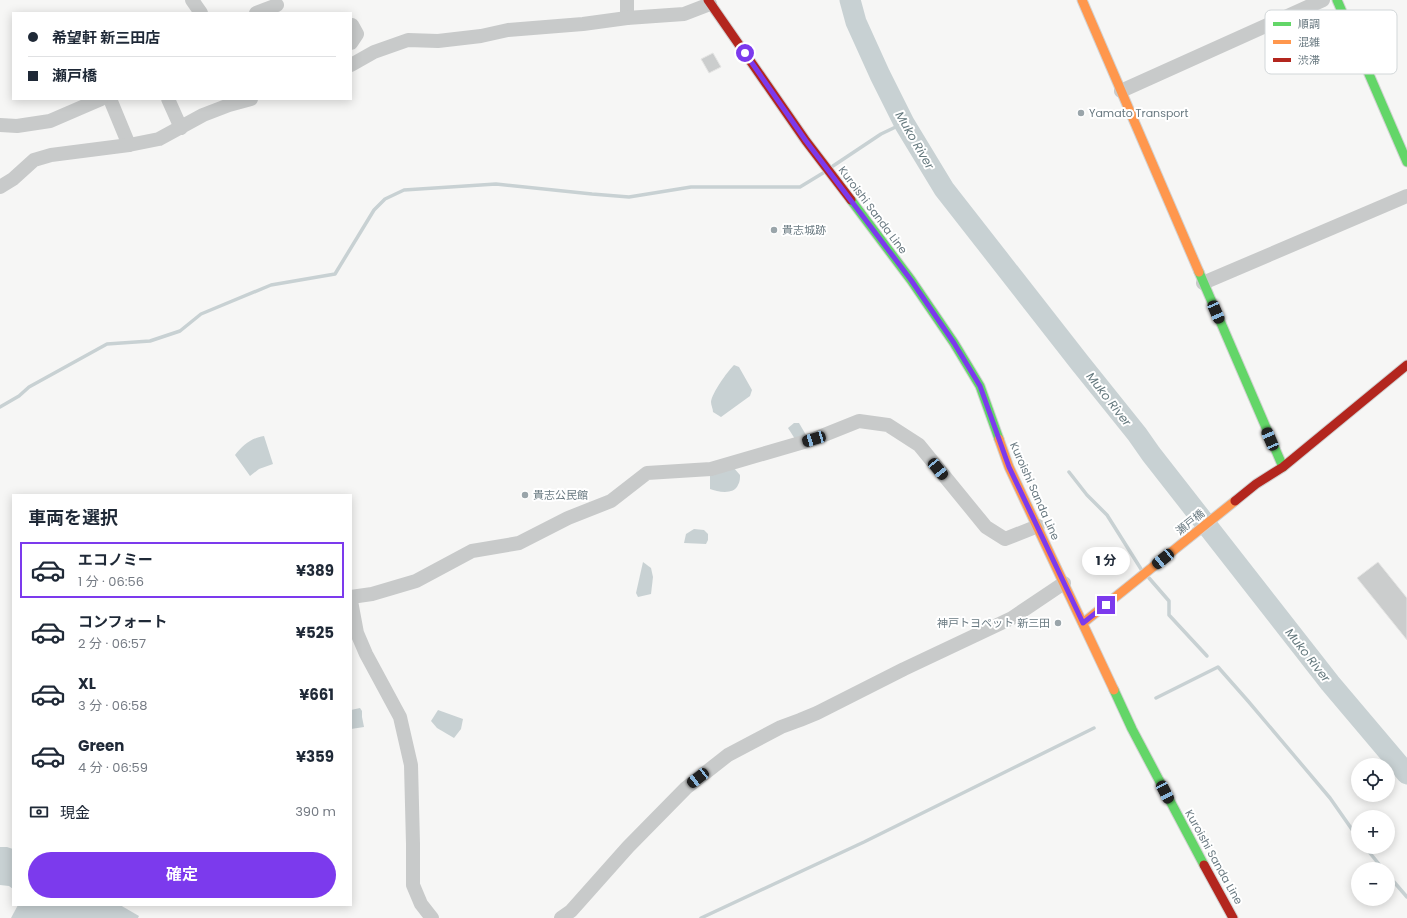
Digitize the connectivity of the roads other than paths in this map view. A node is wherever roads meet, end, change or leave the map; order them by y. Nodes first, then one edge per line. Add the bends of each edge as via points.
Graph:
1 (192, 0) edge
2 (627, 0) edge
3 (1082, 0) edge
4 (1323, 0) edge
5 (1338, 0) edge
6 (709, 2) edge
7 (277, 5) dead end
8 (1301, 10) edge
9 (1342, 10) edge
10 (200, 12) edge
11 (259, 12) edge
12 (627, 18) junction
13 (352, 25) edge
14 (1265, 26) edge
15 (352, 42) edge
16 (352, 64) edge
17 (1370, 74) edge
18 (1121, 91) junction
19 (99, 100) edge
20 (110, 100) edge
21 (168, 100) edge
22 (247, 100) edge
23 (0, 125) edge
24 (181, 128) junction
25 (129, 145) junction
26 (1407, 162) edge
27 (0, 187) edge
28 (1407, 196) edge
29 (1203, 283) junction
30 (1407, 365) edge
31 (1283, 467) junction
32 (1038, 526) junction
33 (1064, 583) junction
34 (352, 597) edge
35 (352, 607) edge
36 (1083, 623) junction
37 (432, 918) edge
38 (561, 918) edge
39 (1233, 918) edge

1 - 10 street
2 - 12 street
3 - 18 street
4 - 8 street
5 - 9 street
6 - 12 street via 684,14
6 - 32 street, Kuroishi Sanda Line via 830,174 911,280 954,343 980,386 1009,467
7 - 11 street
12 - 16 street via 508,30 438,41 408,40 374,52
13 - 15 street via 357,34
14 - 18 street
17 - 26 street
18 - 29 street
19 - 23 street via 50,121 17,126
20 - 25 street
21 - 24 street
22 - 24 street via 203,115
24 - 25 street via 160,139
25 - 27 street via 51,155 34,160
28 - 29 street
29 - 31 street
30 - 31 street, 瀬戸橋
31 - 36 street, 瀬戸橋 via 1256,484
32 - 33 street, Kuroishi Sanda Line
32 - 34 street via 1005,539 986,527 919,445 888,426 859,422 814,439 711,469 647,474 611,501 519,542 472,551 416,581 372,594
33 - 36 street, Kuroishi Sanda Line
33 - 38 street via 1012,618 817,713 781,727 728,755 686,788
35 - 37 street via 357,633 366,654 400,717 410,765 414,844 413,884 421,904
36 - 39 street, Kuroishi Sanda Line via 1132,729

